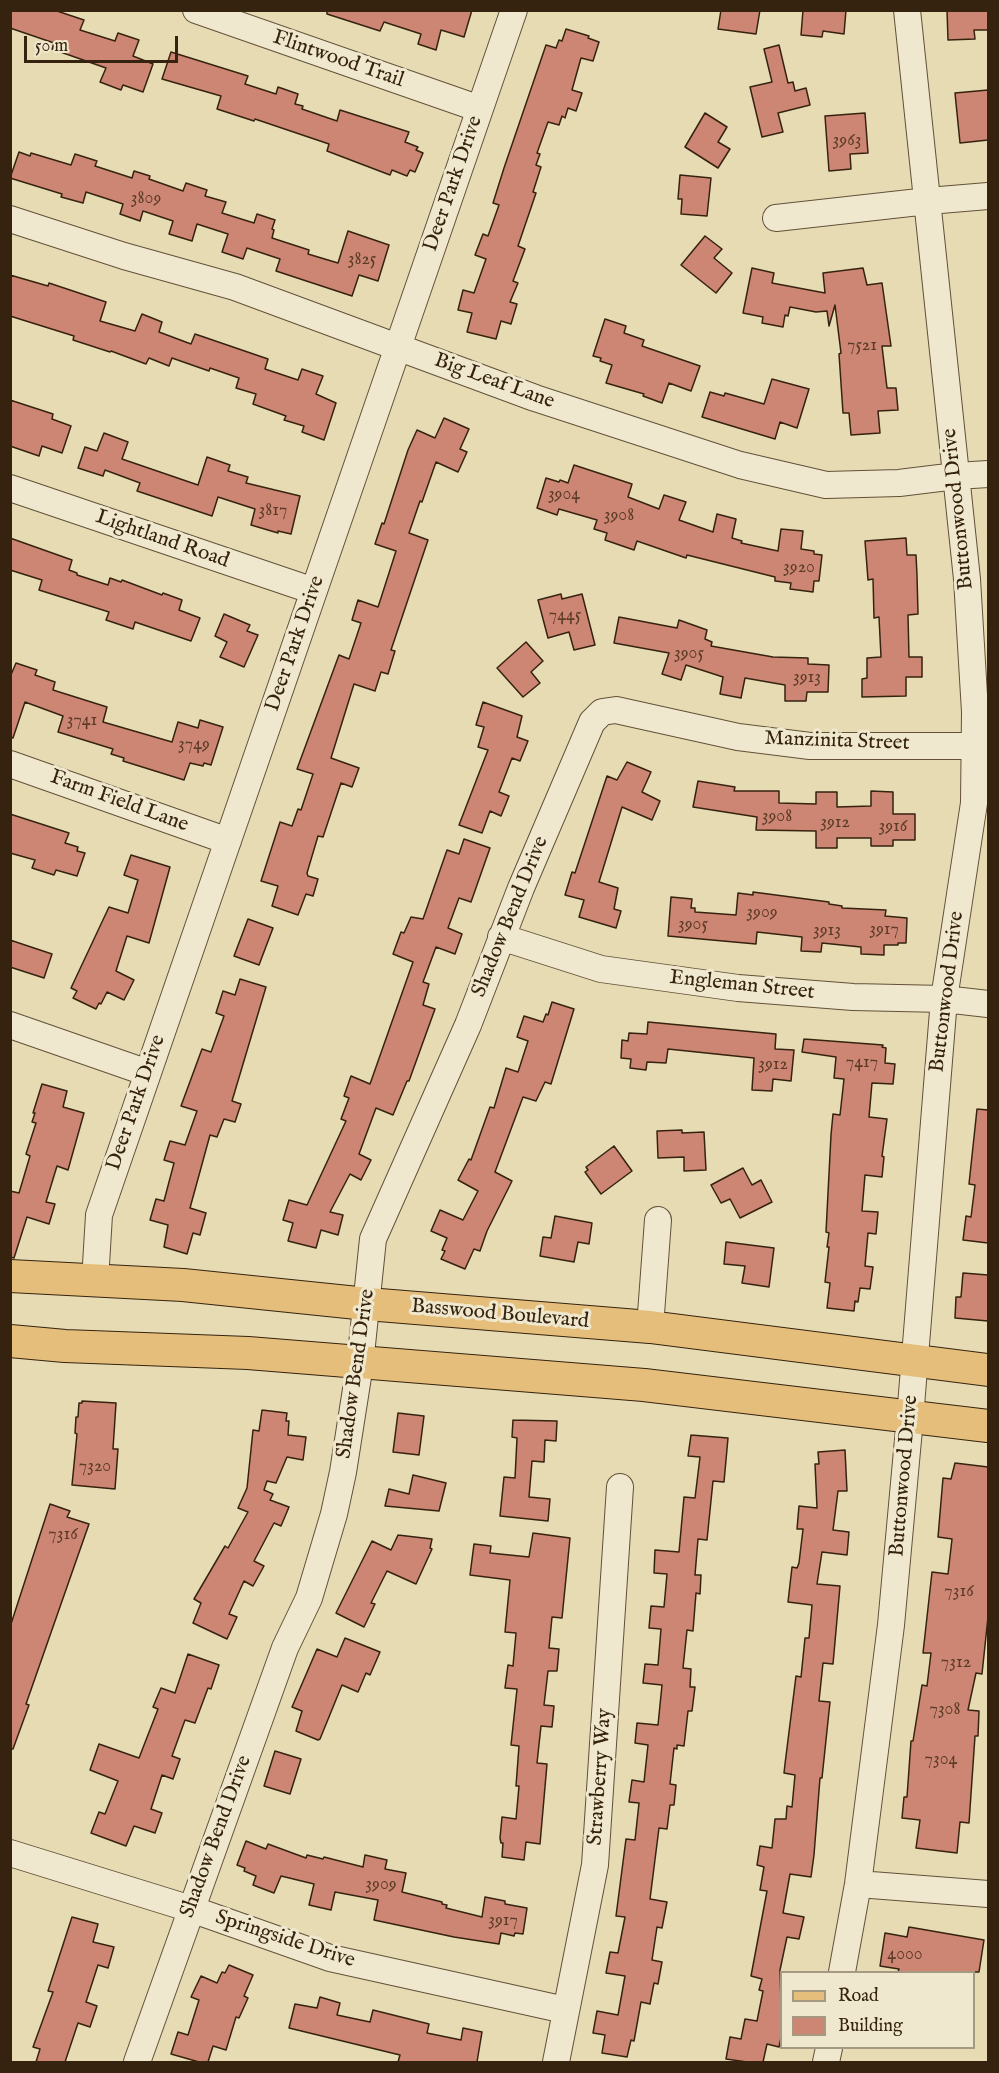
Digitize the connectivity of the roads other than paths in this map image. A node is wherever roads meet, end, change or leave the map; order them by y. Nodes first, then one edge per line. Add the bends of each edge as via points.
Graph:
1 (196, 10) edge
2 (514, 10) edge
3 (908, 10) edge
4 (480, 109) junction
5 (988, 196) edge
6 (928, 201) junction
7 (776, 218) dead end
8 (10, 219) edge
9 (398, 347) junction
10 (988, 474) edge
11 (956, 476) junction
12 (10, 488) edge
13 (314, 591) junction
14 (616, 710) joint
15 (982, 746) edge
16 (10, 764) edge
17 (228, 841) junction
18 (501, 937) junction
19 (944, 999) junction
20 (988, 1004) edge
21 (10, 1025) edge
22 (148, 1073) junction
23 (658, 1220) dead end
24 (10, 1276) edge
25 (95, 1281) junction
26 (367, 1304) junction
27 (650, 1327) junction
28 (10, 1341) edge
29 (915, 1360) junction
30 (360, 1364) junction
31 (988, 1370) edge
32 (910, 1418) junction
33 (988, 1426) edge
34 (620, 1487) dead end
35 (10, 1853) edge
36 (858, 1884) junction
37 (988, 1894) edge
38 (191, 1909) junction
39 (842, 1971) edge
40 (565, 2010) junction
41 (137, 2062) edge
42 (556, 2062) edge

1 - 4 street, Flintwood Trail
2 - 4 street, Deer Park Drive
3 - 6 street, Buttonwood Drive
4 - 9 street, Deer Park Drive
5 - 6 street
6 - 7 street
6 - 11 street, Buttonwood Drive
8 - 9 street, Big Leaf Lane via 235,287
9 - 11 street, Big Leaf Lane via 535,398 740,465 816,483 899,483
9 - 13 street, Deer Park Drive
10 - 11 street, Big Leaf Lane
11 - 15 street, Buttonwood Drive via 975,712
12 - 13 street, Lightland Road
13 - 17 street, Deer Park Drive
14 - 15 street, Manzinita Street via 738,737 810,746
14 - 18 street, Shadow Bend Drive via 602,712 592,722
15 - 19 street, Buttonwood Drive
16 - 17 street, Farm Field Lane
17 - 22 street, Deer Park Drive
18 - 19 street, Engleman Street via 613,971 738,988
18 - 26 street, Shadow Bend Drive via 468,1025 373,1239
19 - 20 street, Engleman Street
19 - 29 street, Buttonwood Drive
21 - 22 street
22 - 25 street, Deer Park Drive via 99,1215
23 - 27 street
24 - 25 main road, Basswood Boulevard
25 - 26 main road, Basswood Boulevard via 183,1285
26 - 27 main road, Basswood Boulevard
26 - 30 street, Shadow Bend Drive
27 - 29 main road, Basswood Boulevard
28 - 30 main road via 248,1353
29 - 31 main road, Basswood Boulevard
29 - 32 street, Buttonwood Drive
30 - 32 main road via 644,1385
30 - 38 street, Shadow Bend Drive via 337,1503 309,1599 285,1648
32 - 33 main road
32 - 36 street, Buttonwood Drive via 891,1625
34 - 40 street, Strawberry Way via 595,1864
35 - 38 street, Springside Drive
36 - 37 street
36 - 39 street, Buttonwood Drive
38 - 40 street, Springside Drive via 330,1958
38 - 41 street, Shadow Bend Drive
40 - 42 street, Strawberry Way

